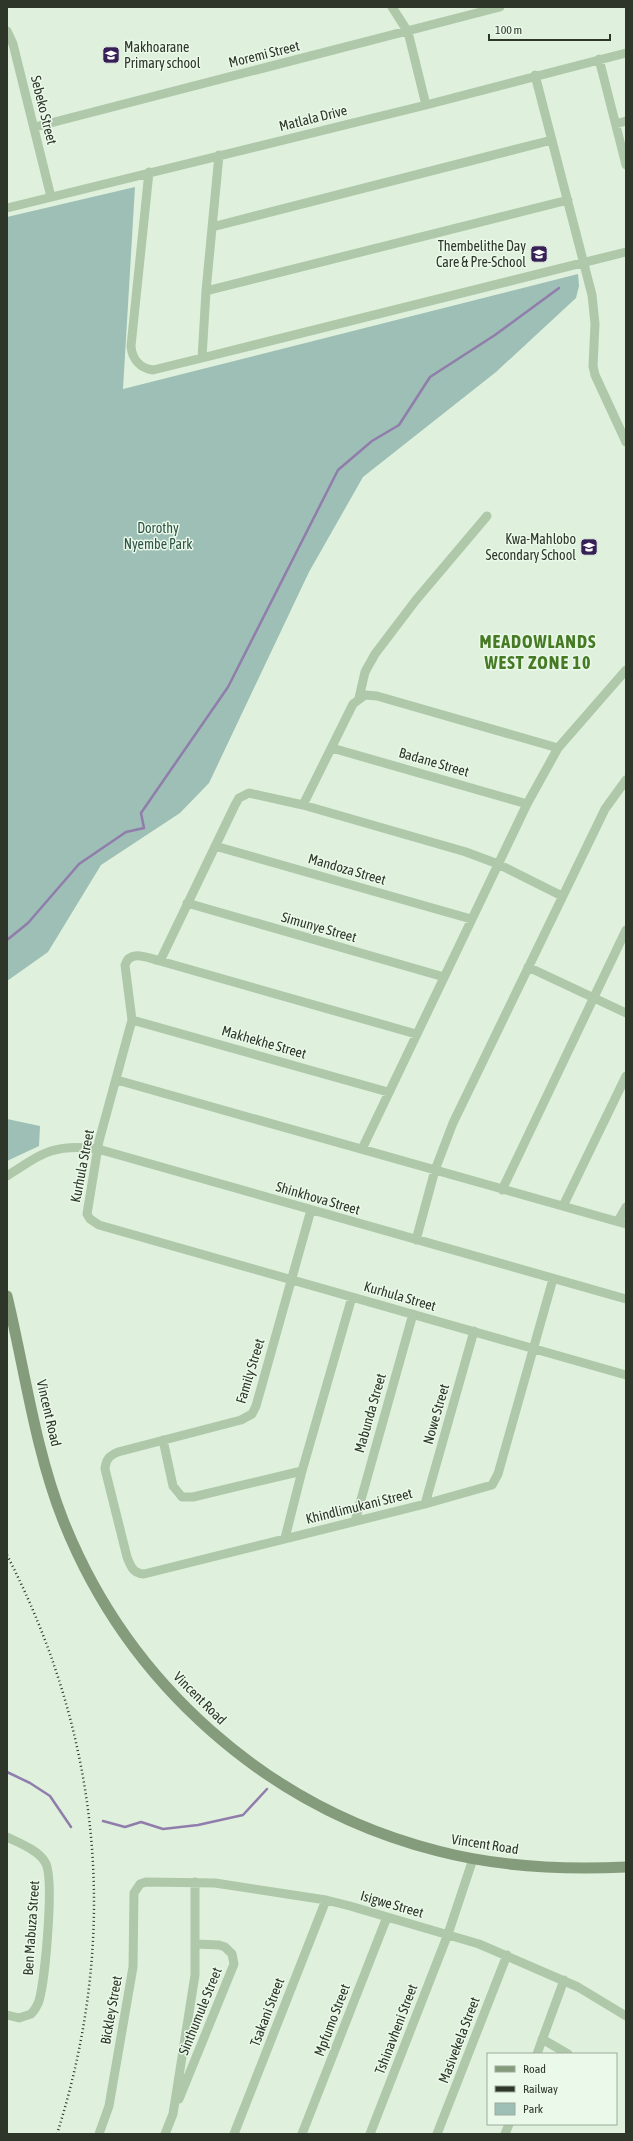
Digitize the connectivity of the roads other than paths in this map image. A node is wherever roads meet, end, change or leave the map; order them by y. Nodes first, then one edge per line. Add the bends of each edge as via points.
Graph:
1 (392, 7) edge
2 (500, 7) edge
3 (481, 9) edge
4 (7, 31) edge
5 (408, 32) junction
6 (626, 53) edge
7 (599, 59) junction
8 (535, 75) junction
9 (426, 105) junction
10 (626, 121) edge
11 (616, 124) junction
12 (34, 127) junction
13 (552, 140) junction
14 (219, 155) junction
15 (626, 165) edge
16 (149, 172) junction
17 (51, 197) junction
18 (568, 200) junction
19 (7, 208) edge
20 (212, 227) junction
21 (626, 252) edge
22 (583, 263) junction
23 (206, 291) junction
24 (202, 358) junction
25 (626, 442) edge
26 (487, 516) dead end
27 (626, 670) edge
28 (359, 698) junction
29 (332, 748) junction
30 (558, 748) junction
31 (626, 780) edge
32 (527, 804) junction
33 (303, 805) junction
34 (216, 846) junction
35 (498, 864) junction
36 (562, 896) junction
37 (187, 903) junction
38 (471, 919) junction
39 (626, 930) edge
40 (160, 961) junction
41 (528, 966) junction
42 (444, 977) junction
43 (593, 998) junction
44 (626, 1013) edge
45 (132, 1020) junction
46 (416, 1034) junction
47 (626, 1076) edge
48 (116, 1080) junction
49 (388, 1092) junction
50 (98, 1149) junction
51 (362, 1149) junction
52 (435, 1170) junction
53 (7, 1176) edge
54 (502, 1190) junction
55 (563, 1206) junction
56 (626, 1207) edge
57 (311, 1210) junction
58 (622, 1223) edge
59 (416, 1240) junction
60 (553, 1279) junction
61 (292, 1280) junction
62 (7, 1296) edge
63 (352, 1297) junction
64 (626, 1299) edge
65 (413, 1314) junction
66 (474, 1331) junction
67 (534, 1348) junction
68 (626, 1375) edge
69 (163, 1440) junction
70 (107, 1461) joint
71 (302, 1471) junction
72 (425, 1504) junction
73 (354, 1521) junction
74 (285, 1538) junction
75 (7, 1837) edge
76 (473, 1859) junction
77 (626, 1862) edge
78 (605, 1868) junction
79 (626, 1868) edge
80 (195, 1882) junction
81 (136, 1889) joint
82 (326, 1900) junction
83 (387, 1917) junction
84 (448, 1934) junction
85 (196, 1944) junction
86 (507, 1955) junction
87 (564, 1980) junction
88 (7, 2015) edge
89 (626, 2016) edge
90 (542, 2039) junction
91 (537, 2053) edge
92 (566, 2053) edge
93 (173, 2114) junction
94 (99, 2134) edge
95 (165, 2134) edge
96 (234, 2134) edge
97 (302, 2134) edge
98 (370, 2134) edge
99 (437, 2134) edge

1 - 5 street
2 - 3 street, Moremi Street
3 - 5 street, Moremi Street
4 - 12 street, Sebeko Street via 13,44
5 - 9 street
5 - 12 street, Moremi Street
6 - 7 street, Matlala Drive
7 - 8 street, Matlala Drive
7 - 11 street
8 - 9 street, Matlala Drive
8 - 13 street
9 - 14 street, Matlala Drive
10 - 11 street
11 - 15 street
12 - 17 street, Sebeko Street
13 - 18 street
13 - 20 street
14 - 16 street, Matlala Drive
14 - 20 street
16 - 17 street, Matlala Drive
16 - 24 street via 132,354 139,364 153,370
17 - 19 street, Matlala Drive
18 - 22 street
18 - 23 street
20 - 23 street
21 - 22 street
22 - 24 street
22 - 25 street via 594,309 595,375
23 - 24 street
26 - 28 street via 416,600 376,654 365,672
27 - 30 street
28 - 29 street via 353,704
28 - 30 street via 370,694
29 - 32 street, Badane Street
29 - 33 street
30 - 32 street
31 - 36 street via 605,809
32 - 35 street
33 - 34 street via 254,793 244,795 235,805
33 - 35 street via 466,852
34 - 37 street
34 - 38 street, Mandoza Street
35 - 36 street
35 - 38 street
36 - 41 street
37 - 40 street
37 - 42 street, Simunye Street
38 - 42 street
39 - 43 street
40 - 45 street, Kurhula Street via 137,955 126,962
40 - 46 street, Kurhula Street
41 - 43 street
41 - 52 street via 453,1124
42 - 46 street
43 - 44 street
43 - 54 street
45 - 48 street, Kurhula Street
45 - 49 street, Makhekhe Street
46 - 49 street
47 - 55 street
48 - 50 street, Kurhula Street
48 - 51 street
49 - 51 street
50 - 53 street, Shinkhova Street via 76,1146 54,1149
50 - 57 street, Shinkhova Street
50 - 61 street, Kurhula Street via 87,1209 87,1214 94,1223
51 - 52 street
52 - 54 street
52 - 59 street
54 - 55 street
55 - 58 street
56 - 58 street
57 - 59 street, Shinkhova Street
57 - 61 street, Family Street
59 - 60 street, Shinkhova Street
60 - 64 street, Shinkhova Street
60 - 67 street, Khindlimukani Street
61 - 63 street, Kurhula Street
61 - 69 street, Family Street via 252,1414 241,1420
62 - 76 main road, Vincent Road via 40,1445 63,1519 99,1594 154,1673 220,1739 274,1779 308,1800 385,1835 439,1852
63 - 65 street, Kurhula Street
63 - 71 street
65 - 66 street, Kurhula Street
65 - 73 street, Mabunda Street
66 - 67 street, Kurhula Street
66 - 72 street, Nowe Street
67 - 68 street, Kurhula Street
67 - 72 street, Khindlimukani Street via 496,1481 488,1487
69 - 70 street, Family Street via 118,1452
69 - 71 street via 174,1486 182,1497 193,1497
70 - 74 street, Khindlimukani Street via 105,1469 127,1558 130,1566 138,1573 144,1574
71 - 74 street
72 - 73 street, Khindlimukani Street
73 - 74 street, Khindlimukani Street
75 - 88 street, Ben Mabuza Street via 40,1855 49,1871 47,1940 39,2000 31,2014 19,2018
76 - 78 main road, Vincent Road via 546,1868
76 - 84 street, Tshinavheni Street
77 - 78 main road, Vincent Road
78 - 79 main road, Vincent Road
80 - 81 street, Isigwe Street via 146,1882
80 - 82 street, Isigwe Street via 240,1886
80 - 85 street, Sinthumule Street
81 - 94 street, Bickley Street via 133,1967 110,2100
82 - 83 street, Isigwe Street
82 - 96 street, Tsakani Street
83 - 84 street, Isigwe Street
83 - 97 street, Mpfumo Street
84 - 86 street, Isigwe Street
84 - 98 street, Tshinavheni Street
85 - 93 street, Sinthumule Street via 192,1997
85 - 93 street, Sinthumule Street via 225,1947 232,1954 234,1964
86 - 87 street, Isigwe Street
86 - 99 street, Masivekela Street
87 - 89 street, Isigwe Street
87 - 90 street
90 - 91 street
90 - 92 street
93 - 95 street, Sinthumule Street

